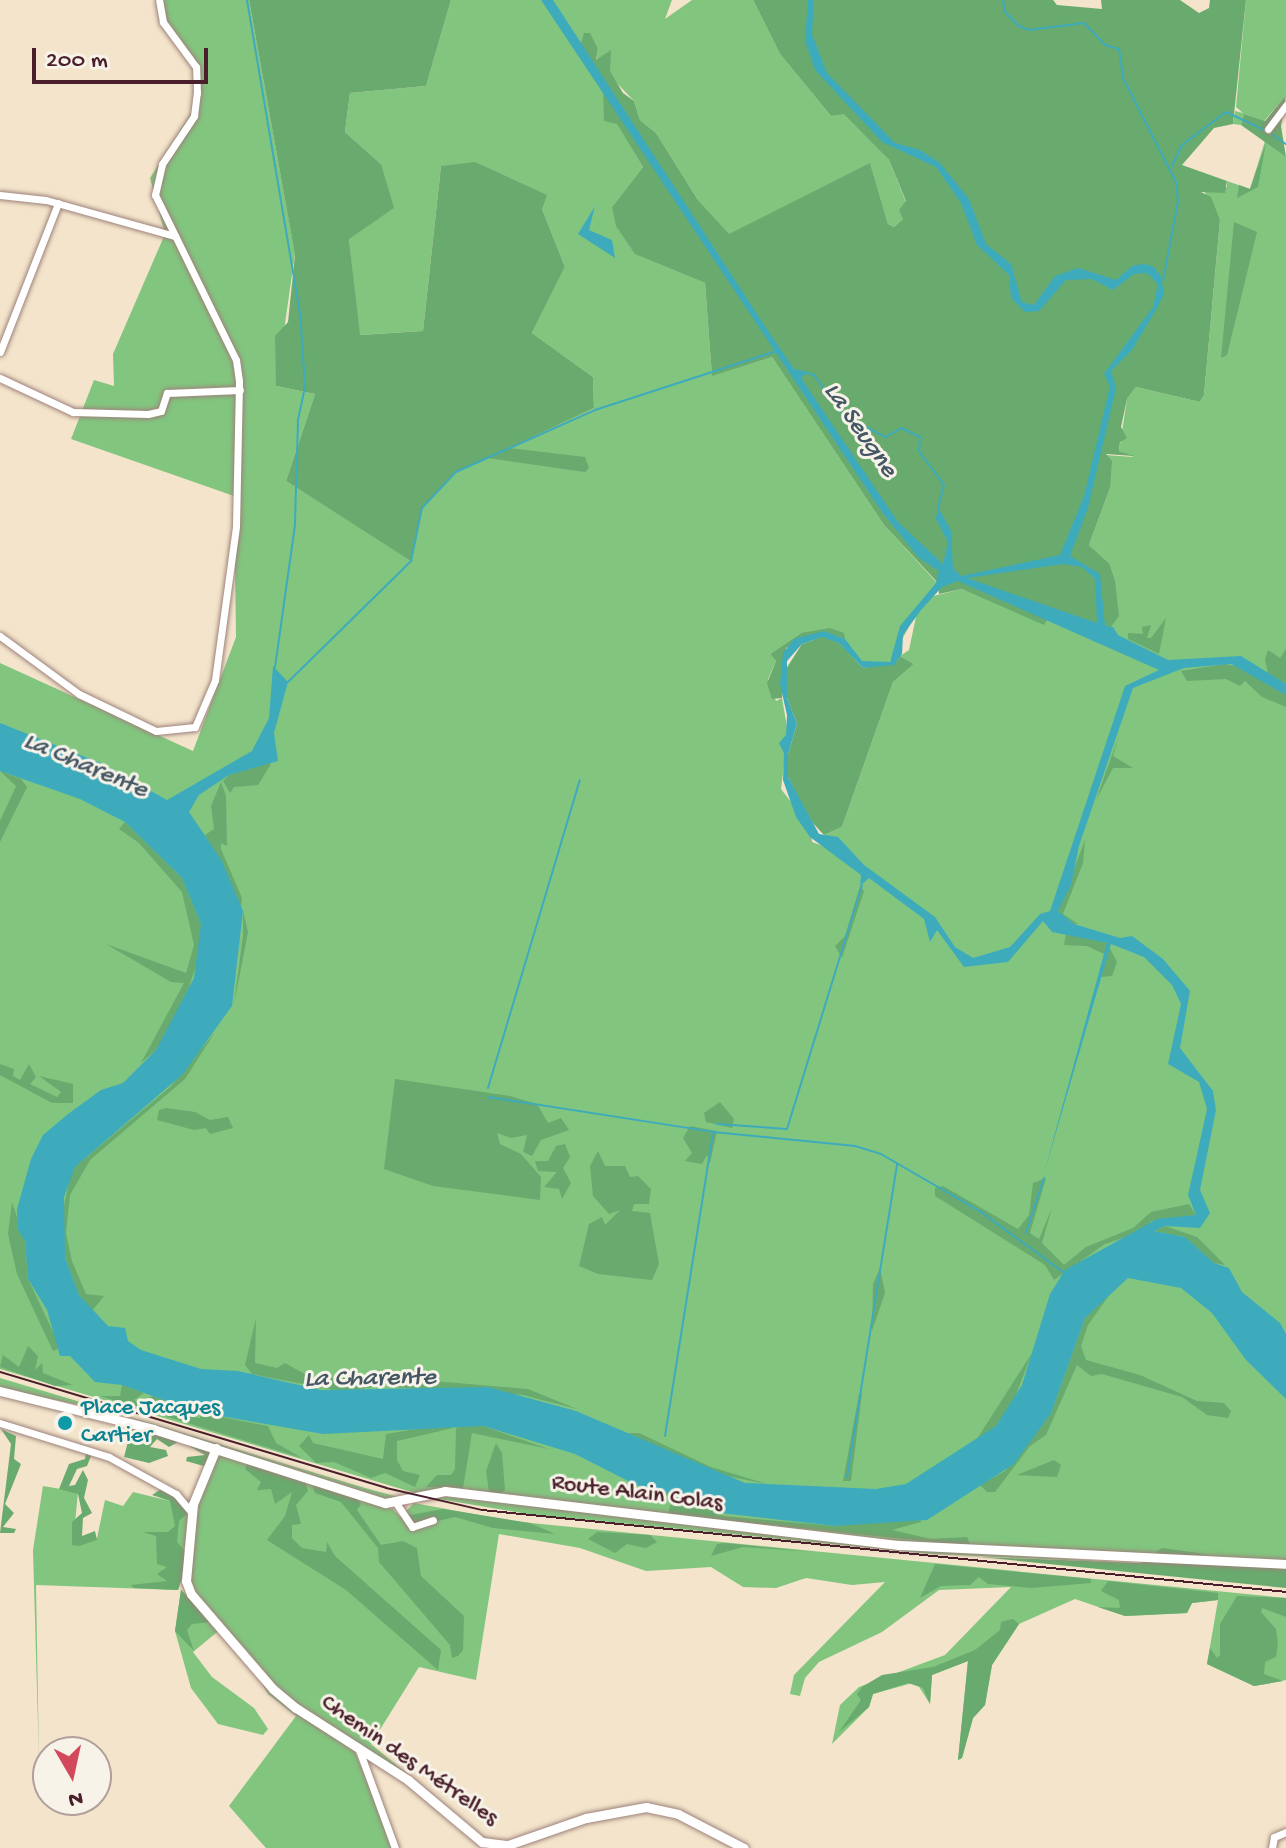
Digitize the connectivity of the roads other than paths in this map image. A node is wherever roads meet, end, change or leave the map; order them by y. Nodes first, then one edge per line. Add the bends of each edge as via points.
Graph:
1 (159, 0) edge
2 (1286, 105) edge
3 (1268, 129) dead end
4 (0, 195) edge
5 (58, 203) junction
6 (175, 236) junction
7 (0, 352) edge
8 (0, 378) edge
9 (240, 390) junction
10 (0, 636) edge
11 (0, 1391) edge
12 (0, 1423) edge
13 (216, 1448) junction
14 (396, 1503) junction
15 (192, 1514) junction
16 (433, 1520) dead end
17 (1286, 1564) edge
18 (358, 1745) junction
19 (1286, 1832) edge
20 (395, 1848) edge
21 (744, 1848) edge
22 (1272, 1848) edge

1 - 6 street via 163,22 196,67 194,116 155,178 155,195
2 - 3 street
4 - 5 street
5 - 6 street
5 - 7 street
6 - 9 street via 236,360
8 - 9 street via 73,412 148,414 161,411 167,393
9 - 10 street via 238,496 225,622 215,680 195,727 156,731 120,718
11 - 13 street
12 - 15 street via 109,1457 176,1494
13 - 14 street
13 - 15 street, Chemin des Métrelles
14 - 16 street via 412,1527
14 - 17 street, Route Alain Colas via 445,1491 933,1548
15 - 18 street, Chemin des Métrelles via 186,1581 191,1594 273,1689
18 - 20 street via 362,1768
18 - 21 street, Chemin des Métrelles via 482,1842 508,1845 586,1818 646,1807 678,1814
19 - 22 street via 1274,1837

